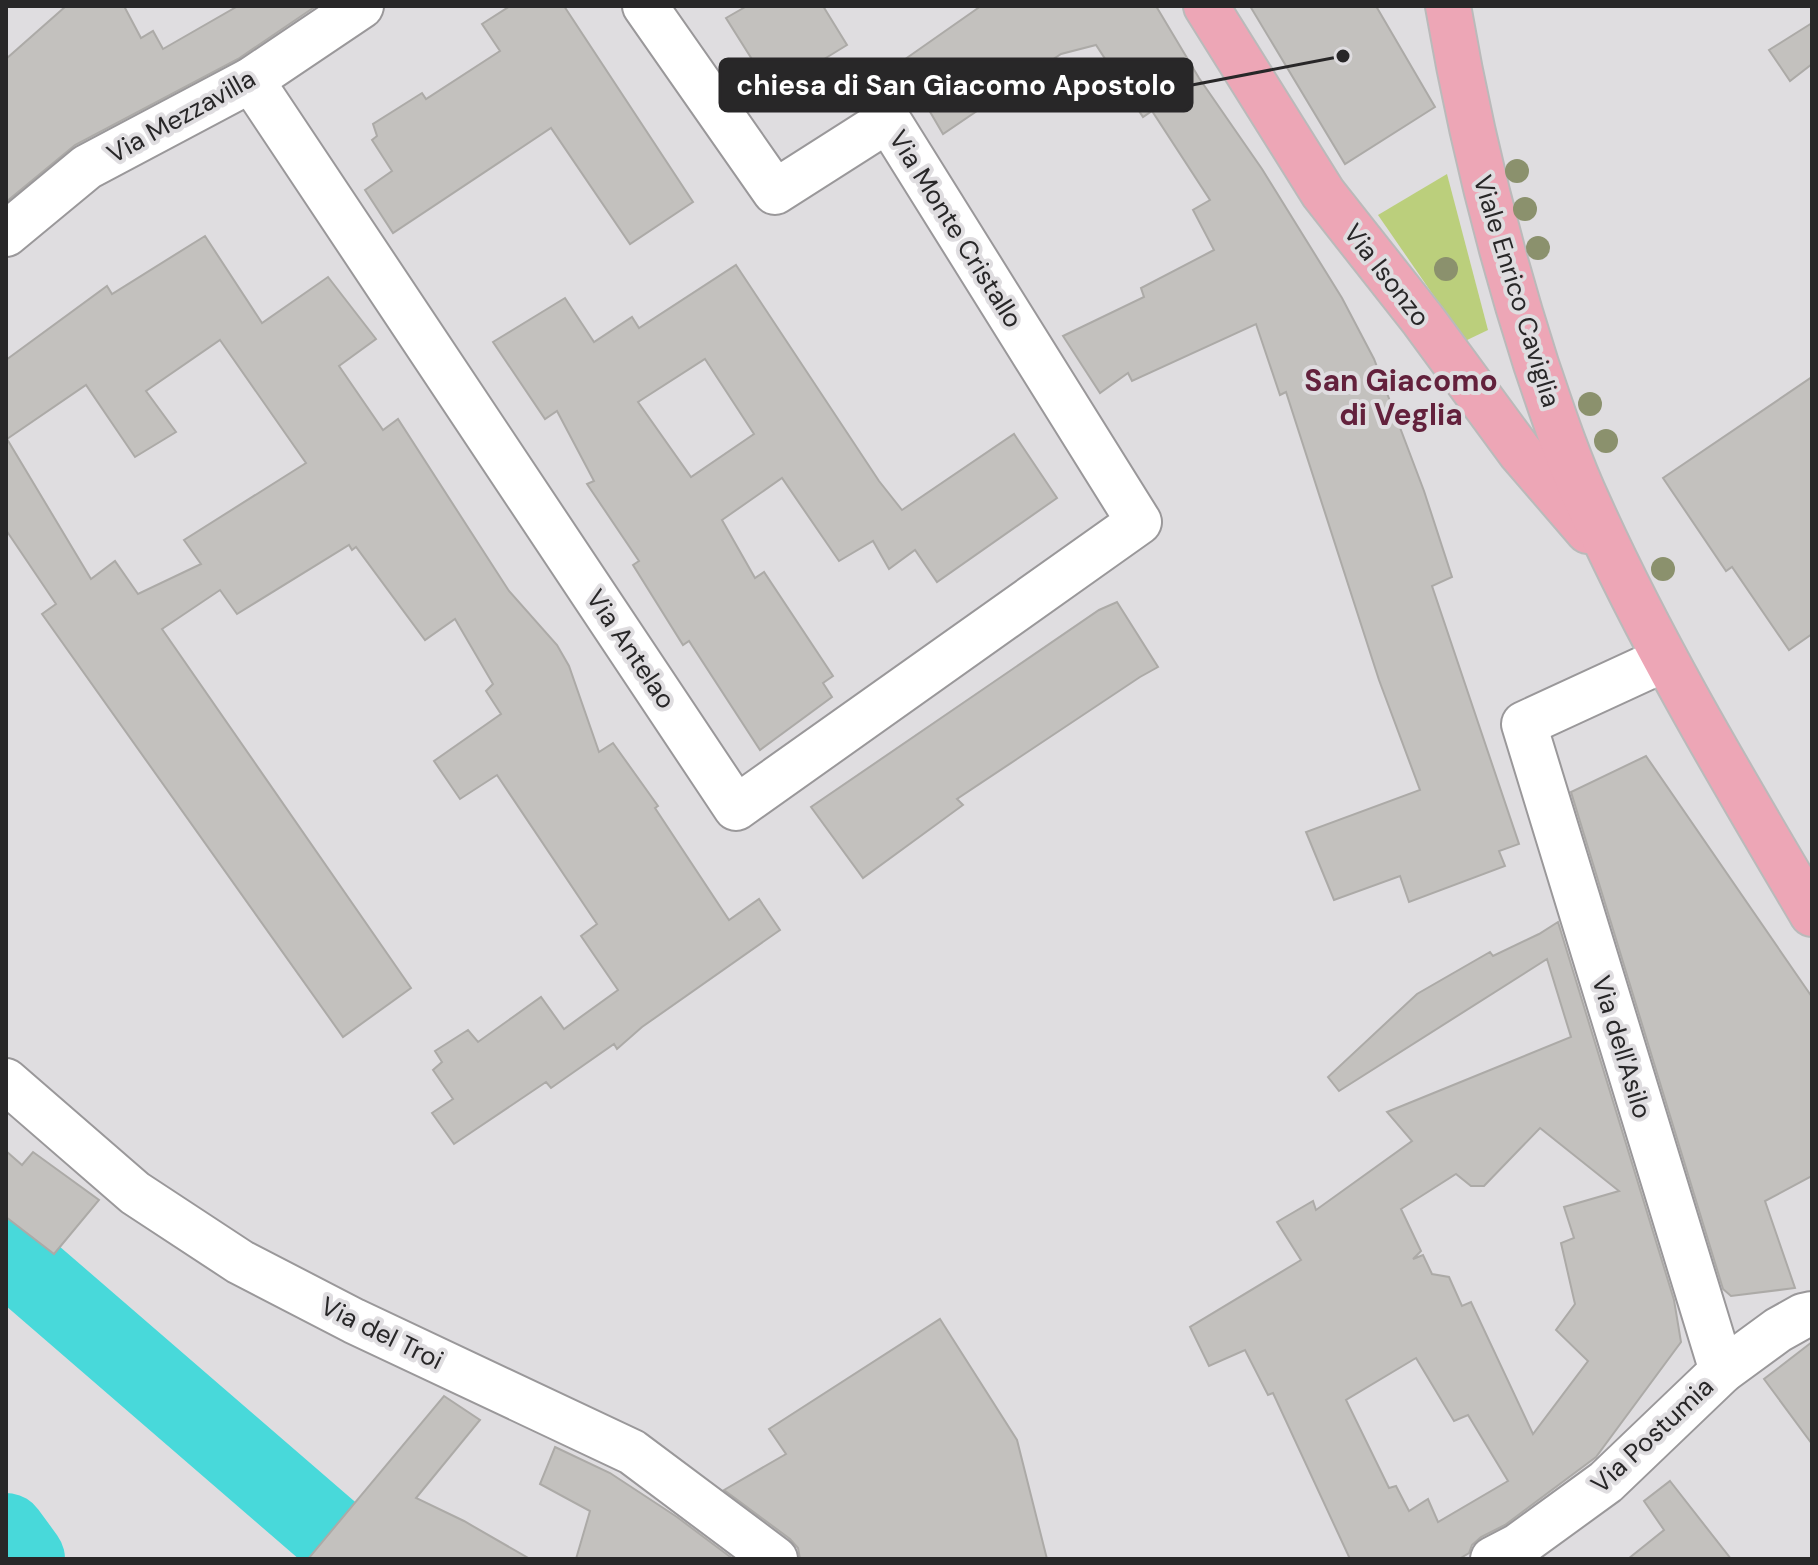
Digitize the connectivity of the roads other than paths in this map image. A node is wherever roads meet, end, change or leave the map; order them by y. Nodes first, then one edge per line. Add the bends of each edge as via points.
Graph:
1 (361, 6) edge
2 (645, 6) edge
3 (1206, 6) edge
4 (1448, 6) edge
5 (251, 80) junction
6 (6, 234) edge
7 (1139, 522) joint
8 (1618, 566) junction
9 (1665, 659) junction
10 (1812, 914) edge
11 (6, 1081) edge
12 (1812, 1314) edge
13 (1722, 1371) junction
14 (775, 1559) edge
15 (1493, 1559) edge

1 - 5 street, Via Mezzavilla
2 - 7 street, Via Monte Cristallo via 775,192 888,120
3 - 8 main road, Via Isonzo via 1323,193 1520,452
4 - 8 main road, Viale Enrico Caviglia via 1471,129 1516,301 1566,450
5 - 6 street, Via Mezzavilla via 87,167
5 - 7 street, Via Antelao via 736,808
8 - 9 main road
9 - 10 main road
9 - 13 street, Via dell'Asilo via 1524,724
11 - 14 street, Via del Troi via 135,1193 240,1262 632,1452
12 - 13 street, Via Postumia via 1778,1330
13 - 15 street, Via Postumia via 1606,1482

